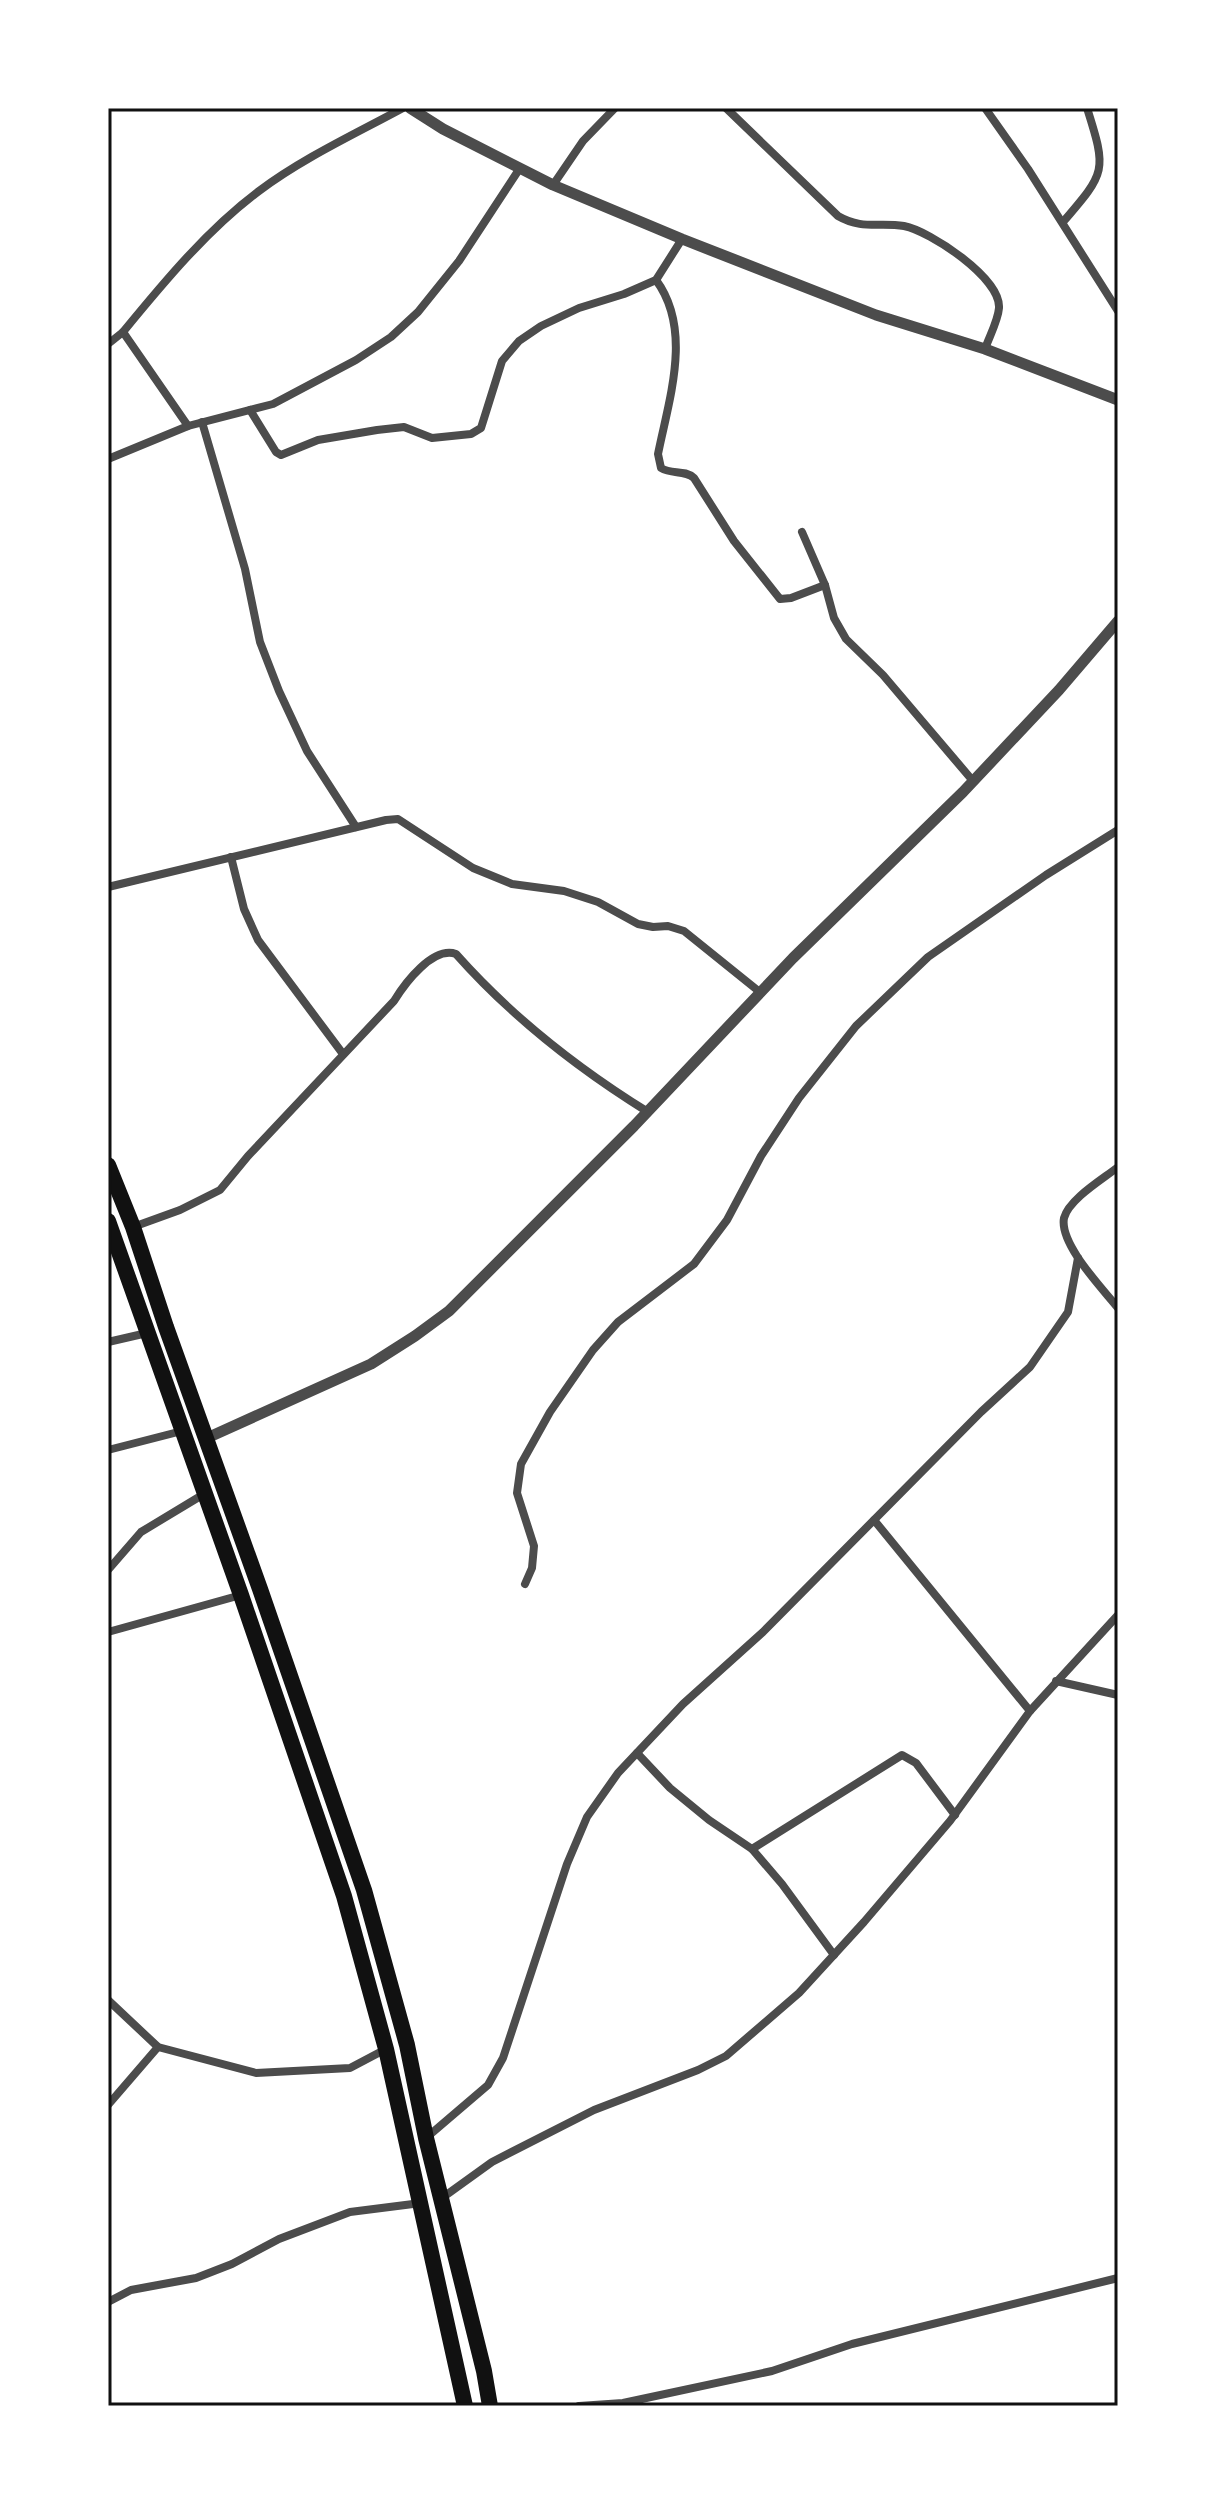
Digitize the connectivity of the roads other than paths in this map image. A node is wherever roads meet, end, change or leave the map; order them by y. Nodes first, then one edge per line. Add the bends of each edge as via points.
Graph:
1 (403, 108) edge
2 (410, 108) edge
3 (615, 108) edge
4 (726, 108) edge
5 (985, 108) edge
6 (1087, 108) edge
7 (520, 168) junction
8 (553, 185) junction
9 (1063, 222) junction
10 (682, 239) junction
11 (656, 280) junction
12 (1118, 311) edge
13 (123, 332) junction
14 (108, 344) edge
15 (985, 349) junction
16 (1118, 400) edge
17 (250, 410) junction
18 (202, 422) junction
19 (188, 426) junction
20 (108, 459) edge
21 (802, 532) dead end
22 (825, 585) junction
23 (1118, 621) edge
24 (973, 781) junction
25 (356, 827) junction
26 (1118, 830) edge
27 (231, 857) junction
28 (108, 887) edge
29 (761, 993) junction
30 (343, 1054) junction
31 (648, 1112) junction
32 (108, 1165) edge
33 (1118, 1167) edge
34 (108, 1221) edge
35 (133, 1227) junction
36 (1078, 1258) junction
37 (1118, 1308) edge
38 (147, 1333) junction
39 (108, 1342) edge
40 (182, 1431) junction
41 (207, 1438) junction
42 (108, 1450) edge
43 (204, 1494) junction
44 (874, 1520) junction
45 (108, 1570) edge
46 (525, 1584) dead end
47 (241, 1595) junction
48 (1118, 1615) edge
49 (108, 1632) edge
50 (1056, 1681) junction
51 (1118, 1695) edge
52 (1030, 1711) junction
53 (637, 1753) junction
54 (955, 1815) junction
55 (752, 1849) junction
56 (364, 1890) junction
57 (344, 1896) junction
58 (834, 1955) junction
59 (108, 2000) edge
60 (158, 2047) junction
61 (386, 2049) junction
62 (108, 2105) edge
63 (426, 2138) junction
64 (441, 2198) junction
65 (421, 2203) junction
66 (1118, 2278) edge
67 (108, 2302) edge
68 (465, 2406) edge
69 (490, 2406) edge
70 (579, 2406) edge

1 - 13 street via 259,191 200,244
2 - 7 street
3 - 8 street via 583,141
4 - 15 street via 838,216 852,224 908,227 936,239 979,272 999,309
5 - 9 street
6 - 9 street via 1101,160 1099,176
7 - 8 street
7 - 17 street via 459,261 391,337 273,404
8 - 10 street
9 - 12 street
10 - 11 street
10 - 15 street via 876,315
11 - 17 street via 579,308 519,341 502,361 481,428 471,434 432,438 404,427 318,440 281,455
11 - 22 street via 668,301 677,341 658,454 661,468 694,478 780,599
13 - 14 street
13 - 19 street
15 - 16 street
17 - 18 street
18 - 19 street
18 - 25 street via 245,569 260,642 307,751
19 - 20 street
21 - 22 street
22 - 24 street via 846,639
23 - 24 street
24 - 29 street
25 - 27 street
25 - 29 street via 398,819 499,879 564,891 638,924 684,931
26 - 46 street via 928,957 856,1026 799,1098 727,1220 694,1264 618,1322 593,1350 521,1464 517,1493 534,1546
27 - 28 street
27 - 30 street via 258,940
29 - 31 street
30 - 31 street via 414,973 448,951 564,1055
30 - 35 street via 220,1190
31 - 41 street via 449,1311 371,1364
32 - 35 highway
33 - 36 street via 1076,1199 1064,1217
34 - 38 highway
35 - 41 highway
36 - 37 street
36 - 44 street via 1068,1312 1030,1367
38 - 39 street
38 - 40 highway
40 - 42 street
40 - 43 highway
41 - 56 highway
43 - 45 street via 141,1532
43 - 47 highway
44 - 52 street
44 - 53 street
47 - 49 street
47 - 57 highway
48 - 50 street
50 - 51 street
50 - 52 street
52 - 54 street
53 - 55 street via 670,1788
53 - 63 street via 587,1817 503,2058 488,2085
54 - 55 street via 916,1763 902,1755
54 - 58 street
55 - 58 street
56 - 57 highway
56 - 63 highway via 407,2045
57 - 61 highway
58 - 64 street via 726,2056 594,2110 492,2162
59 - 60 street
60 - 61 street via 256,2073 350,2068
60 - 62 street
61 - 65 highway
63 - 64 highway
64 - 69 highway
65 - 67 street via 350,2212 196,2278 131,2290
65 - 68 highway
66 - 70 street via 852,2344 772,2371 623,2403

